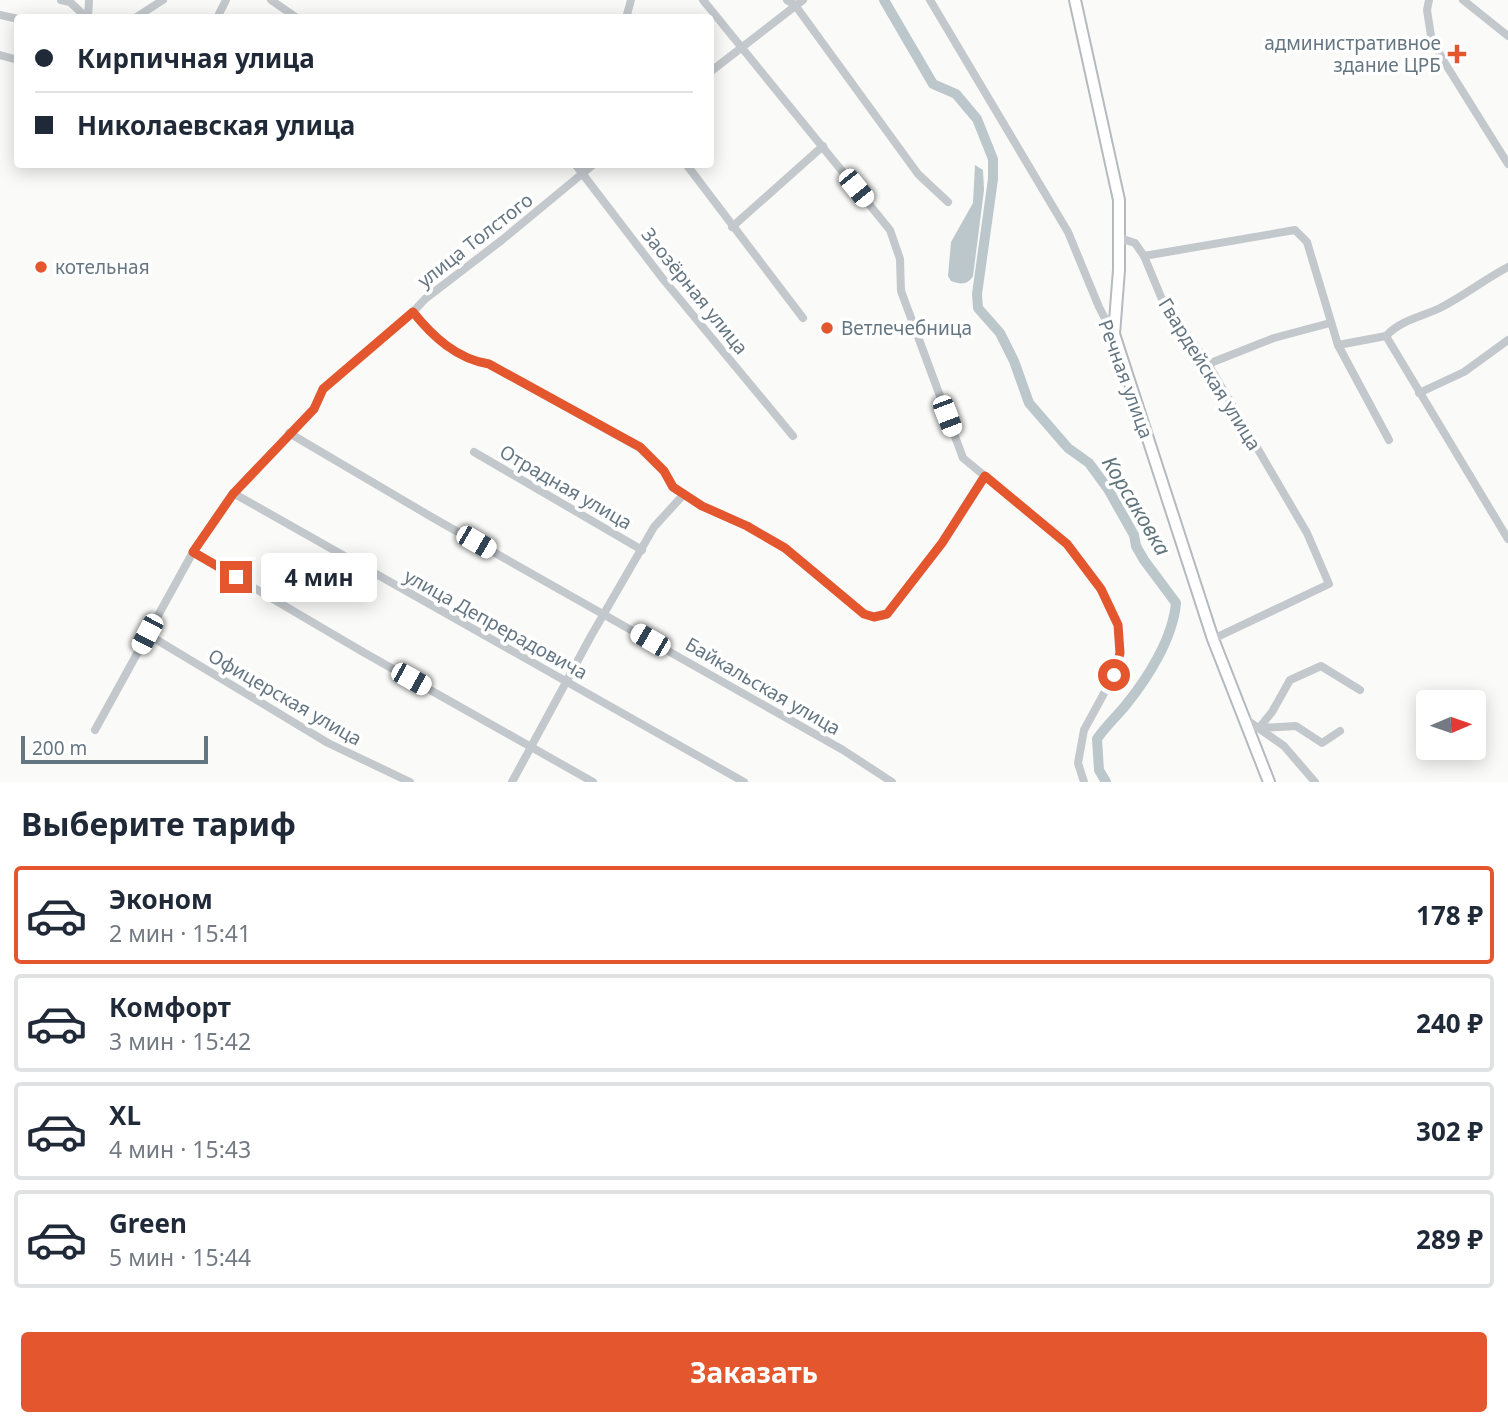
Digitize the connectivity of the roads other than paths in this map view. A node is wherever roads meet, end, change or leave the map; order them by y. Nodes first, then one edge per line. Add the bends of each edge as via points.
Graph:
1 (61, 0) edge
2 (163, 0) edge
3 (271, 0) edge
4 (703, 0) edge
5 (803, 0) edge
6 (930, 0) edge
7 (1075, 0) edge
8 (1429, 0) edge
9 (1463, 0) edge
10 (791, 3) edge
11 (84, 14) edge
12 (141, 14) edge
13 (291, 14) edge
14 (1508, 36) edge
15 (742, 47) junction
16 (714, 69) edge
17 (823, 146) junction
18 (1508, 164) edge
19 (689, 168) edge
20 (584, 169) edge
21 (948, 202) dead end
22 (732, 227) junction
23 (1120, 238) junction
24 (1144, 256) junction
25 (1508, 267) edge
26 (413, 312) junction
27 (803, 318) dead end
28 (1330, 323) junction
29 (1114, 334) junction
30 (1386, 336) junction
31 (1508, 340) edge
32 (1338, 345) junction
33 (1208, 364) junction
34 (1419, 393) junction
35 (289, 433) junction
36 (793, 436) dead end
37 (1389, 440) dead end
38 (474, 452) dead end
39 (985, 476) junction
40 (233, 494) junction
41 (684, 494) junction
42 (1508, 539) edge
43 (642, 550) junction
44 (193, 552) junction
45 (605, 615) junction
46 (147, 634) junction
47 (1213, 639) junction
48 (567, 682) junction
49 (1360, 690) dead end
50 (1242, 716) junction
51 (1259, 728) junction
52 (94, 730) dead end
53 (1340, 731) dead end
54 (531, 746) junction
55 (410, 782) edge
56 (512, 782) edge
57 (593, 782) edge
58 (744, 782) edge
59 (892, 782) edge
60 (1084, 782) edge
61 (1269, 782) edge
62 (1315, 782) edge

1 - 11 street
2 - 12 street
3 - 13 street
4 - 15 street
5 - 10 street
6 - 29 street, Речная улица via 1068,232
7 - 23 main road via 1119,200
8 - 18 street via 1431,36
9 - 14 street
10 - 15 street
10 - 21 street via 918,174
15 - 16 street
15 - 17 street
17 - 22 street
17 - 39 street via 890,230 900,259 901,291 938,395 963,458
19 - 22 street
20 - 26 street, улица Толстого
20 - 36 street, Заозёрная улица via 663,279
22 - 27 street
23 - 24 street via 1135,243
23 - 29 main road
24 - 28 street via 1295,230 1307,242
24 - 33 street, Гвардейская улица via 1161,298
25 - 30 street
26 - 35 street via 323,389 314,409
26 - 41 street, улица Толстого via 432,336 473,362 489,364 640,447
28 - 32 street
28 - 33 street via 1274,338
29 - 47 main road, Речная улица
30 - 32 street
30 - 34 street
31 - 34 street via 1464,372
32 - 37 street
33 - 47 street, Гвардейская улица via 1307,533 1329,584
34 - 42 street
35 - 40 street
35 - 45 street, Байкальская улица
38 - 43 street, Отрадная улица
39 - 41 street, улица Толстого via 942,543 887,614 874,617 864,614 785,548
39 - 60 street via 1067,544 1101,589 1118,625 1120,653 1114,675 1084,730 1079,763
40 - 44 street
40 - 48 street, улица Депрерадовича
41 - 43 street via 654,527
43 - 45 street
44 - 46 street
44 - 54 street
45 - 48 street
45 - 59 street, Байкальская улица
46 - 52 street
46 - 55 street, Офицерская улица via 328,743
47 - 50 main road, Речная улица
48 - 54 street
48 - 58 street, улица Депрерадовича
49 - 51 street via 1321,666 1305,671 1290,680
50 - 51 street
50 - 61 main road, Речная улица
51 - 53 street via 1296,726 1322,743
51 - 62 street via 1284,746
54 - 56 street
54 - 57 street

